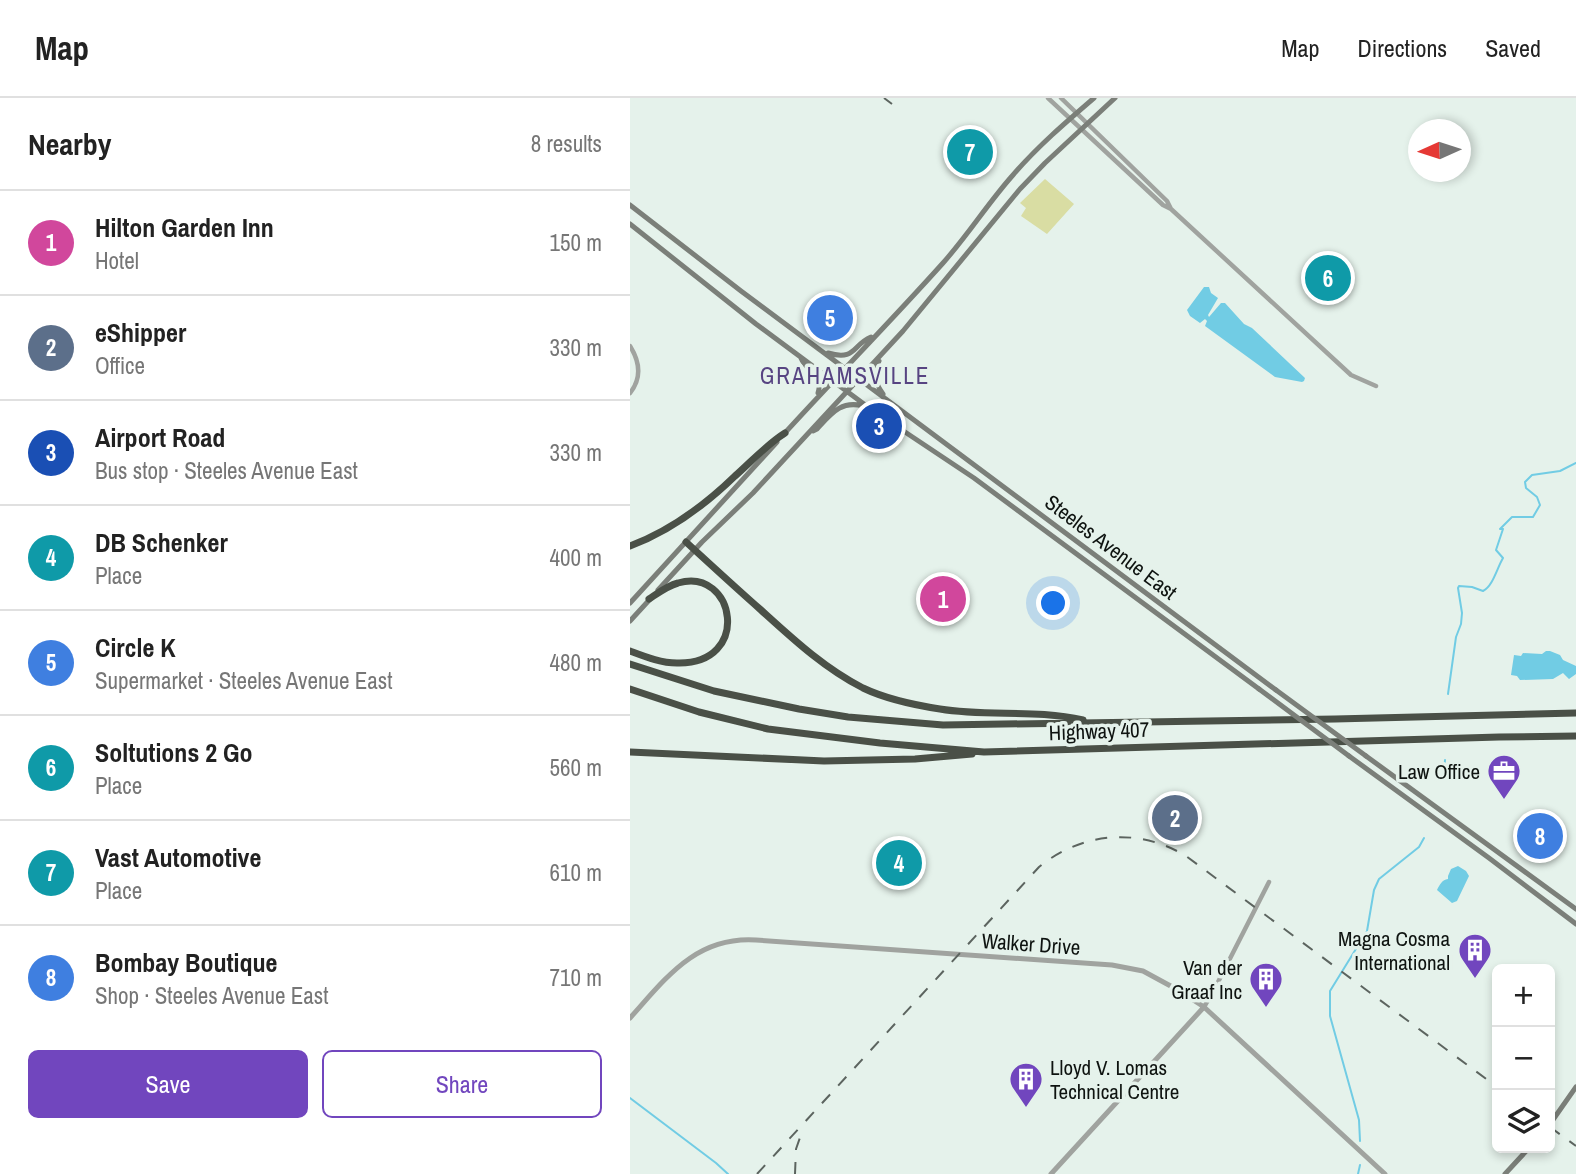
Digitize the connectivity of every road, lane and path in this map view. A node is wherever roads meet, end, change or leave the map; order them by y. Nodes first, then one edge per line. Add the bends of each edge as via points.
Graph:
1 (1048, 98) edge
2 (1061, 98) edge
3 (1094, 98) edge
4 (1115, 98) edge
5 (1077, 113) junction
6 (1071, 119) junction
7 (1087, 125) junction
8 (1081, 130) junction
9 (630, 205) edge
10 (1171, 209) junction
11 (630, 224) edge
12 (874, 336) junction
13 (630, 346) edge
14 (885, 350) junction
15 (822, 351) junction
16 (801, 357) junction
17 (845, 368) junction
18 (859, 378) junction
19 (833, 380) junction
20 (1376, 386) dead end
21 (847, 391) junction
22 (630, 393) edge
23 (887, 399) junction
24 (810, 405) junction
25 (872, 410) junction
26 (785, 433) junction
27 (809, 433) junction
28 (686, 542) junction
29 (630, 546) edge
30 (695, 550) junction
31 (649, 599) junction
32 (630, 603) edge
33 (630, 621) edge
34 (630, 651) edge
35 (630, 664) edge
36 (630, 689) edge
37 (1576, 713) edge
38 (1094, 722) junction
39 (1576, 736) edge
40 (630, 752) edge
41 (984, 752) junction
42 (1269, 882) dead end
43 (1576, 909) edge
44 (1576, 924) edge
45 (1203, 1007) junction
46 (630, 1018) edge
47 (1576, 1087) edge
48 (1555, 1117) edge
49 (1524, 1153) edge
50 (1051, 1174) edge
51 (1385, 1174) edge
52 (1505, 1174) edge

1 - 6 street
2 - 5 street
3 - 5 main road
4 - 7 main road
5 - 6 main road
5 - 7 street
6 - 8 street
6 - 12 main road via 1013,174 959,245
7 - 8 main road
7 - 10 street
8 - 10 street
8 - 14 main road via 1020,189
9 - 15 main road, Steeles Avenue East
10 - 20 street via 1351,375
11 - 16 main road, Steeles Avenue East
12 - 15 main road via 851,354
12 - 17 main road
13 - 22 street via 639,369
14 - 18 main road
14 - 23 main road via 875,371 877,386
15 - 17 main road, Steeles Avenue East
16 - 19 main road, Steeles Avenue East
16 - 24 main road via 819,380 819,391
17 - 18 main road, Steeles Avenue East
17 - 19 main road
18 - 21 main road
18 - 23 main road, Steeles Avenue East
19 - 21 main road, Steeles Avenue East
19 - 24 main road
21 - 25 main road, Steeles Avenue East
21 - 27 main road
23 - 43 main road, Steeles Avenue East, bridge
24 - 26 main road
25 - 27 main road via 844,405
25 - 44 main road, Steeles Avenue East, bridge via 974,478
26 - 28 main road
26 - 29 highway via 691,513
27 - 30 main road
28 - 30 highway
28 - 32 main road
30 - 31 main road
30 - 38 highway via 805,651 865,689 942,709 1063,715
31 - 33 main road
31 - 34 highway via 679,582 704,585 717,593 726,608 727,634 712,654 690,662 667,662
35 - 38 highway, Highway 407 via 714,691 848,717 943,725
36 - 41 highway, Highway 407 via 768,729
37 - 38 highway, Highway 407
39 - 41 highway, Highway 407
40 - 41 highway via 824,761
42 - 45 street
45 - 46 street, Walker Drive via 1143,971 1112,965 746,939 713,946 681,963
45 - 50 street
45 - 51 street, Walker Drive
47 - 48 main road
49 - 52 main road

